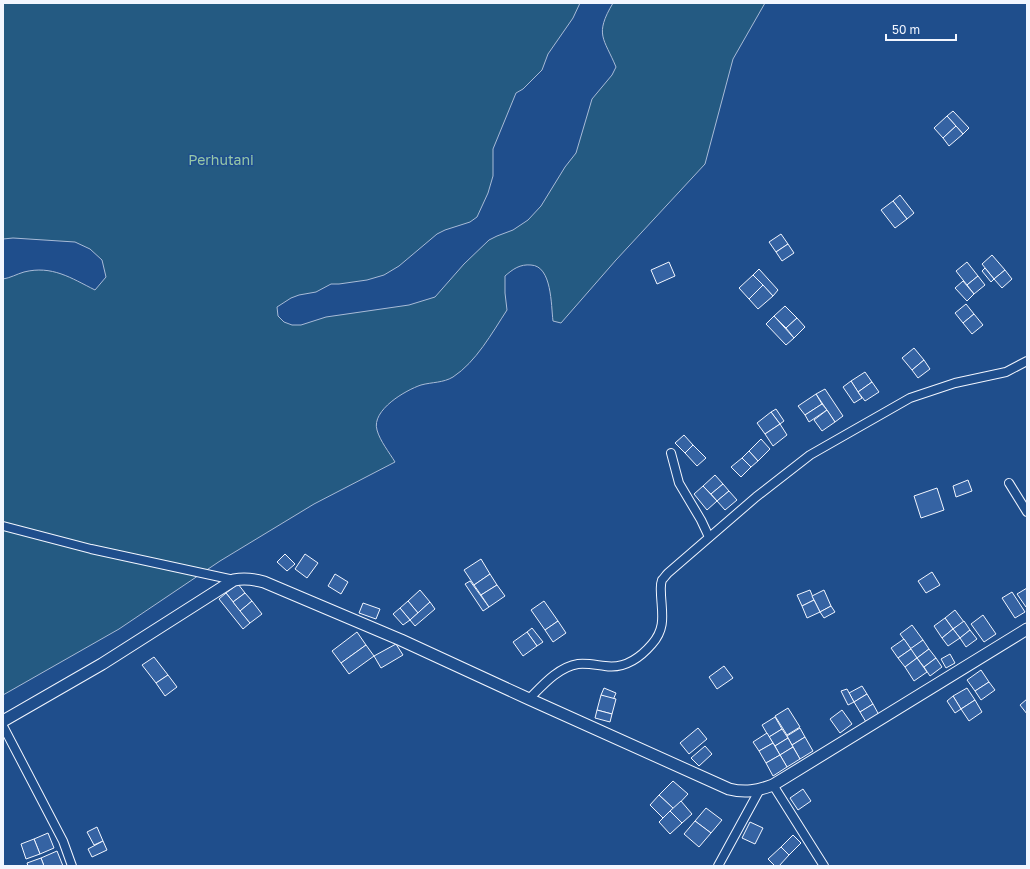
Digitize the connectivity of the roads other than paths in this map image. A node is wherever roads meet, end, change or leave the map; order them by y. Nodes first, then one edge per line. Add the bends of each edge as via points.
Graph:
1 (1027, 360) edge
2 (671, 454) dead end
3 (1009, 483) dead end
4 (1027, 512) edge
5 (3, 526) edge
6 (709, 537) junction
7 (234, 580) junction
8 (1027, 628) edge
9 (529, 699) junction
10 (3, 721) edge
11 (3, 726) edge
12 (773, 785) junction
13 (759, 791) junction
14 (72, 866) edge
15 (718, 866) edge
16 (824, 866) edge

1 - 6 street via 1006,372 955,383 910,398 810,455
2 - 6 street via 679,483 702,520
3 - 4 street
5 - 7 street via 91,549
6 - 9 street via 662,580 660,590 663,624 652,644 625,665 616,667 576,664 566,668
7 - 9 street via 244,578 264,582 401,640
7 - 10 street via 102,664
8 - 12 street
9 - 13 street via 729,788 743,792
11 - 14 street via 63,841
12 - 13 street
12 - 16 street
13 - 15 street

